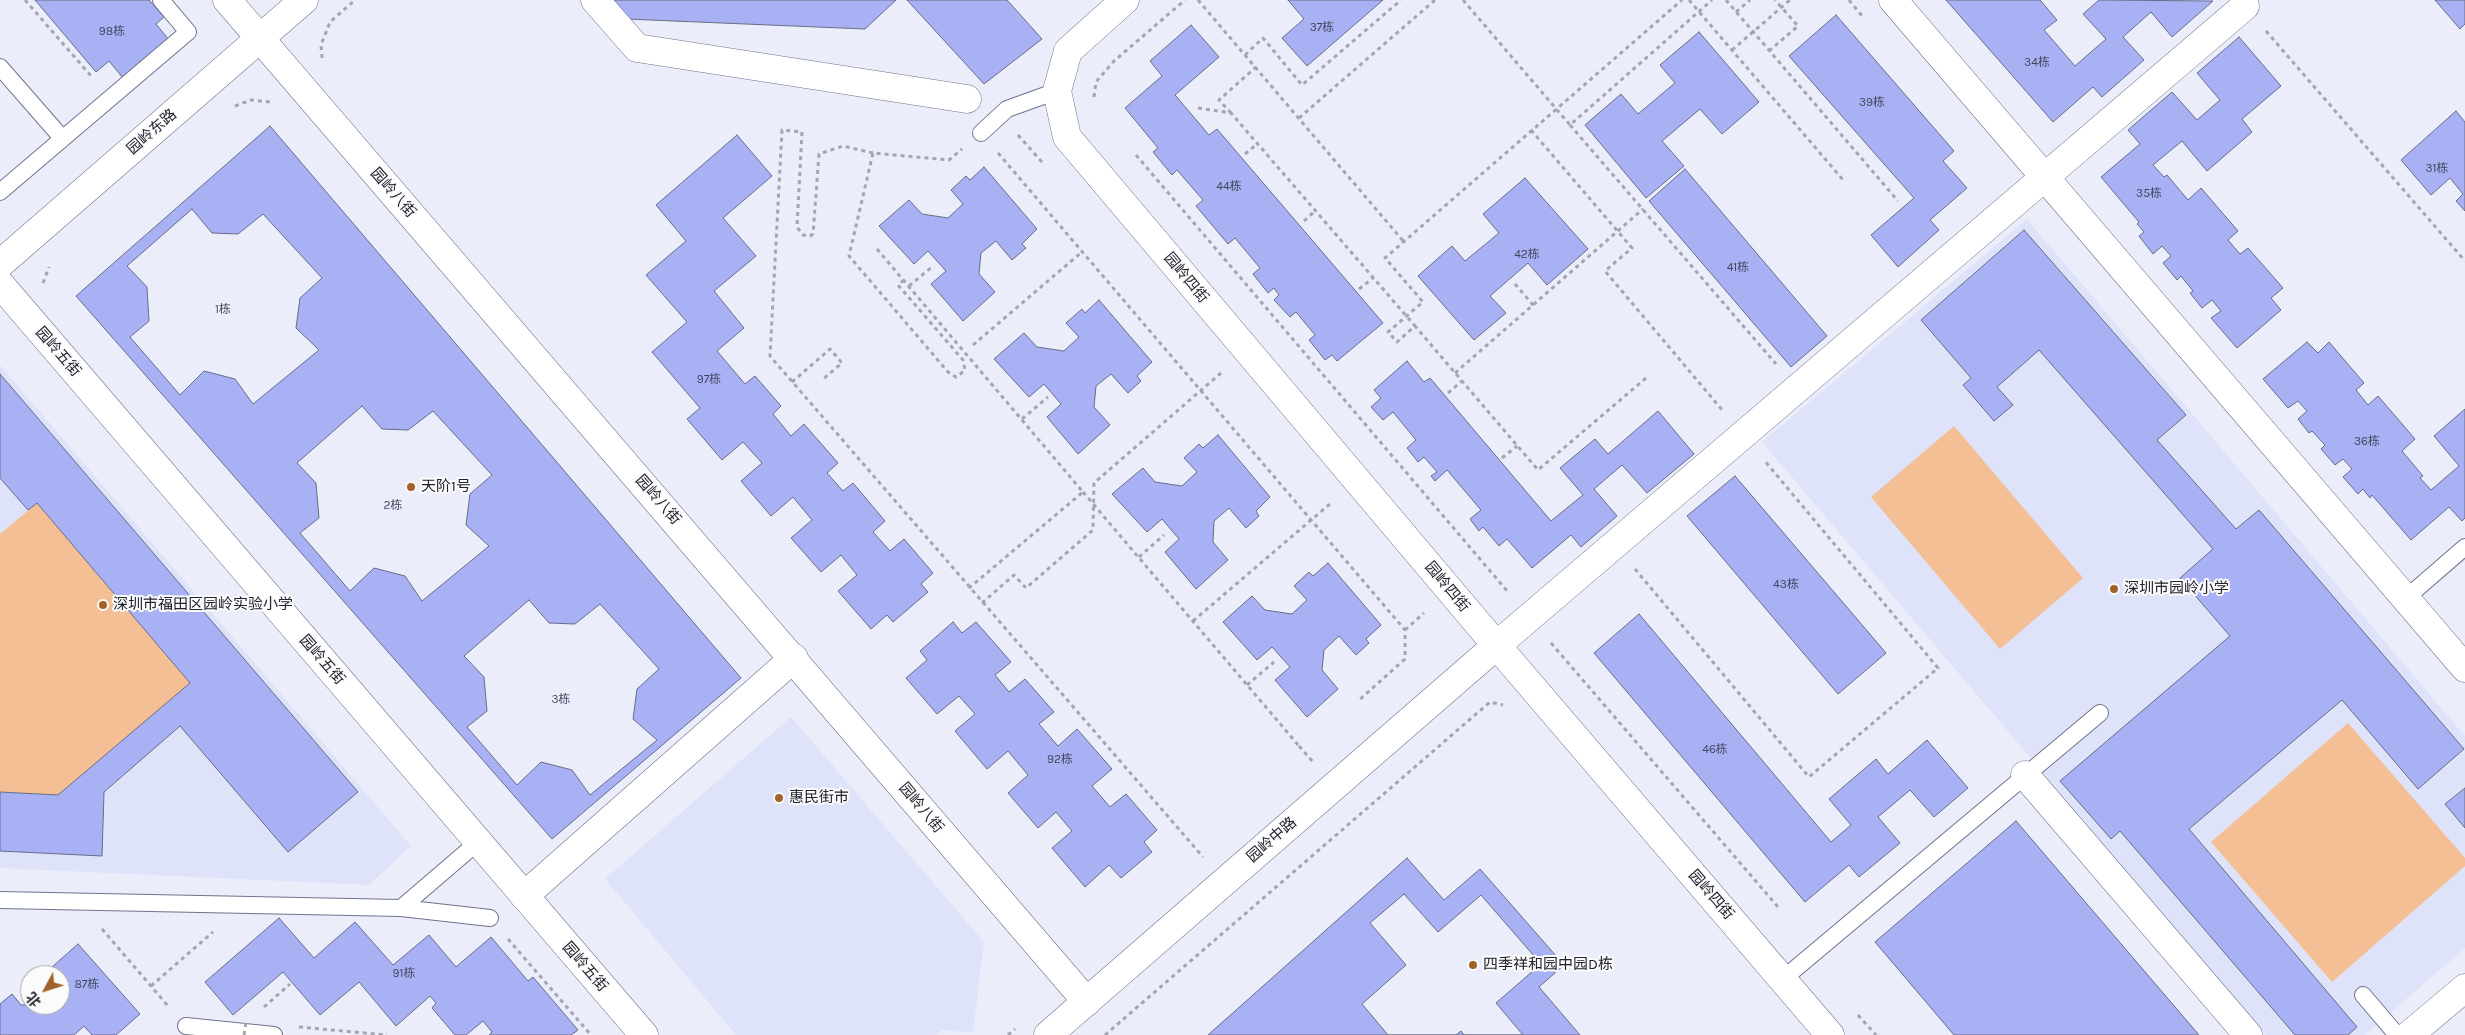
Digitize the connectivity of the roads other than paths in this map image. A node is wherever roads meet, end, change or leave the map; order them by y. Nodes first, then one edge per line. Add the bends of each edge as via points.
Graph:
1 (160, 0) edge
2 (227, 0) edge
3 (304, 0) edge
4 (595, 0) edge
5 (1125, 0) edge
6 (1893, 0) edge
7 (2245, 6) road end
8 (260, 38) junction
9 (0, 67) edge
10 (1058, 91) junction
11 (966, 99) dead end
12 (981, 133) road end
13 (62, 138) junction
14 (2046, 178) junction
15 (0, 192) edge
16 (0, 264) edge
17 (0, 284) edge
18 (2465, 547) edge
19 (2406, 599) junction
20 (1497, 646) junction
21 (794, 658) junction
22 (2465, 668) edge
23 (2100, 712) dead end
24 (2025, 776) junction
25 (478, 842) junction
26 (524, 896) junction
27 (0, 900) edge
28 (401, 908) junction
29 (490, 918) road end
30 (1783, 979) junction
31 (2363, 995) dead end
32 (2461, 999) edge
33 (1087, 1002) junction
34 (186, 1026) road end
35 (274, 1035) edge
36 (644, 1035) edge
37 (1048, 1035) edge
38 (1830, 1035) edge
39 (2248, 1035) edge
40 (2397, 1035) edge
41 (2409, 1035) edge

1 - 13 lane via 188,32
2 - 8 street, 园岭八街
3 - 8 street, 园岭东路
4 - 11 street via 637,48
5 - 10 street via 1068,51
6 - 14 street
7 - 14 street, 园岭中路
8 - 16 street, 园岭东路
8 - 21 street, 园岭八街
9 - 13 lane
10 - 12 lane via 1007,109
10 - 20 street, 园岭四街 via 1067,137
13 - 15 lane
14 - 19 street
14 - 20 street, 园岭中路
17 - 25 street, 园岭五街
18 - 19 lane
19 - 22 street
20 - 30 street, 园岭四街
20 - 33 street, 园岭中路
21 - 26 street
21 - 33 street, 园岭八街
23 - 24 lane
24 - 30 lane
24 - 39 street
25 - 26 street, 园岭五街
25 - 28 lane
26 - 36 street, 园岭五街
27 - 28 lane
28 - 29 lane
30 - 38 street, 园岭四街
31 - 40 lane
32 - 41 street
33 - 37 street, 园岭中路
34 - 35 lane

